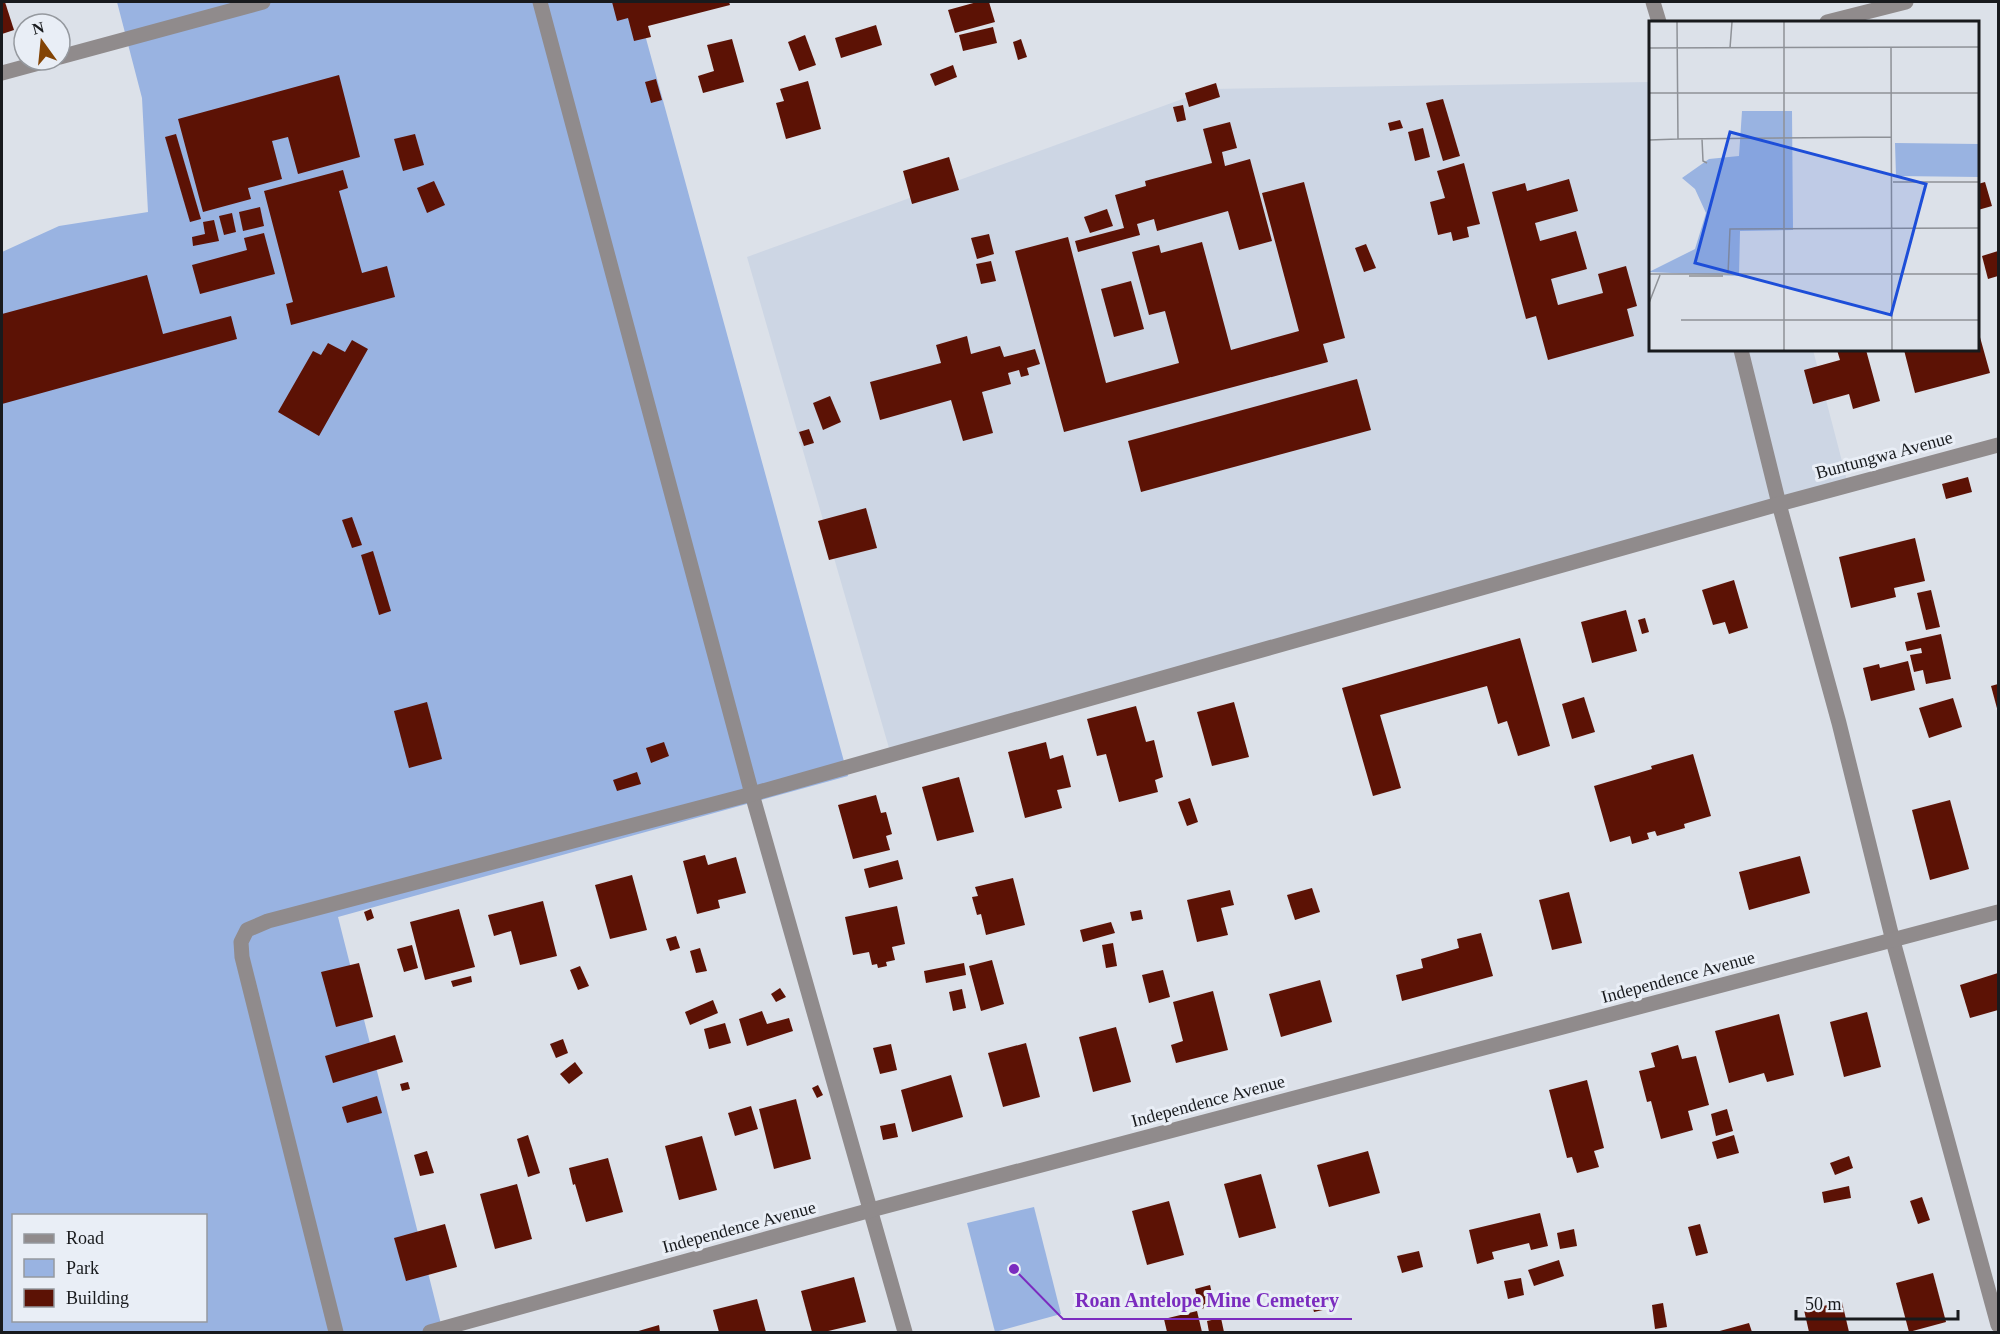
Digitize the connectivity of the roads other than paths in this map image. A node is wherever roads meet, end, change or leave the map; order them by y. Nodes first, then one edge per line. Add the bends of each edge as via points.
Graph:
1 (263, 2) edge
2 (540, 2) edge
3 (1653, 2) edge
4 (1906, 2) edge
5 (1659, 21) edge
6 (1831, 21) edge
7 (72, 54) edge
8 (1741, 351) edge
9 (1998, 445) edge
10 (1779, 504) junction
11 (752, 794) junction
12 (1998, 912) edge
13 (1893, 941) junction
14 (871, 1210) junction
15 (1998, 1324) edge
16 (336, 1332) edge
17 (430, 1332) edge
18 (905, 1332) edge

1 - 7 street
2 - 11 street
3 - 5 street
4 - 6 street
8 - 10 street
9 - 10 street, Buntungwa Avenue
10 - 11 street, Buntungwa Avenue
10 - 13 street
11 - 14 street
11 - 16 street, Buntungwa Avenue via 268,921 247,930 241,942 242,957
12 - 13 street, Independence Avenue
13 - 14 street, Independence Avenue
13 - 15 street
14 - 17 street, Independence Avenue
14 - 18 street

